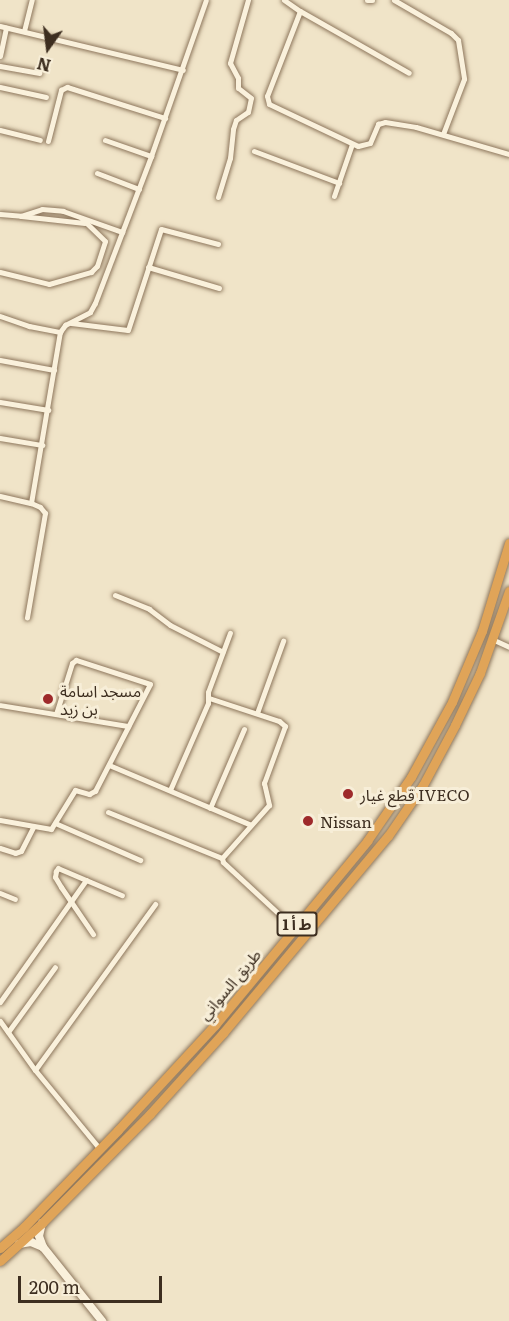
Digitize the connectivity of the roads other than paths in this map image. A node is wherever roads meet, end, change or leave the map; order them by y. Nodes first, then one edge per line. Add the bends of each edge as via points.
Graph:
1 (32, 0) edge
2 (206, 0) edge
3 (248, 0) edge
4 (284, 0) edge
5 (367, 0) edge
6 (372, 0) edge
7 (394, 0) edge
8 (300, 11) junction
9 (3, 27) edge
10 (24, 31) junction
11 (0, 56) edge
12 (0, 66) edge
13 (183, 70) junction
14 (39, 73) dead end
15 (408, 73) dead end
16 (0, 87) edge
17 (46, 97) dead end
18 (165, 118) junction
19 (0, 130) edge
20 (443, 134) junction
21 (40, 140) dead end
22 (105, 140) dead end
23 (48, 141) dead end
24 (352, 144) junction
25 (254, 151) dead end
26 (509, 154) edge
27 (151, 156) junction
28 (97, 173) dead end
29 (339, 183) junction
30 (139, 189) junction
31 (334, 196) dead end
32 (218, 197) dead end
33 (0, 214) edge
34 (21, 216) junction
35 (83, 220) junction
36 (122, 232) junction
37 (218, 244) dead end
38 (148, 267) junction
39 (0, 272) edge
40 (219, 288) dead end
41 (0, 316) edge
42 (70, 322) junction
43 (60, 332) junction
44 (0, 360) edge
45 (54, 370) junction
46 (0, 402) edge
47 (48, 410) junction
48 (0, 438) edge
49 (42, 445) junction
50 (0, 496) edge
51 (31, 503) junction
52 (509, 543) edge
53 (509, 591) edge
54 (115, 595) dead end
55 (505, 613) edge
56 (27, 617) dead end
57 (230, 633) dead end
58 (492, 639) junction
59 (283, 641) dead end
60 (509, 647) edge
61 (223, 652) junction
62 (209, 698) junction
63 (0, 705) edge
64 (257, 713) junction
65 (56, 714) junction
66 (128, 726) junction
67 (244, 729) dead end
68 (109, 765) junction
69 (170, 790) junction
70 (210, 808) junction
71 (108, 812) dead end
72 (0, 820) edge
73 (55, 823) junction
74 (251, 825) junction
75 (33, 827) junction
76 (0, 848) edge
77 (222, 858) junction
78 (140, 861) dead end
79 (86, 880) junction
80 (0, 893) edge
81 (122, 895) dead end
82 (15, 899) dead end
83 (72, 901) junction
84 (155, 904) dead end
85 (294, 928) junction
86 (93, 934) dead end
87 (55, 967) dead end
88 (0, 1002) edge
89 (0, 1021) edge
90 (8, 1032) junction
91 (35, 1070) junction
92 (100, 1149) junction
93 (42, 1223) junction
94 (18, 1245) junction
95 (43, 1247) junction
96 (0, 1248) edge
97 (0, 1261) edge
98 (102, 1321) edge

1 - 10 street
2 - 13 street
3 - 32 street via 230,63 238,78 238,88 251,98 248,112 236,120
4 - 8 street
5 - 6 street
7 - 20 street via 458,40 464,79
8 - 15 street
8 - 24 street via 267,102
9 - 10 street
9 - 11 street
10 - 13 street
12 - 14 street
13 - 18 street
16 - 17 street
18 - 23 street via 67,87 61,90
18 - 27 street
19 - 21 street
20 - 24 street via 385,122 378,124 367,146
20 - 26 street
22 - 27 street
24 - 29 street
25 - 29 street
27 - 30 street
28 - 30 street
29 - 31 street
30 - 36 street
33 - 34 street
34 - 35 street
34 - 35 street via 42,209 63,211
35 - 36 street
35 - 39 street via 105,241 91,272 49,284
36 - 42 street via 90,312
37 - 38 street via 161,229
38 - 40 street
38 - 42 street via 128,330
41 - 43 street
42 - 43 street
43 - 45 street
44 - 45 street
45 - 47 street
46 - 47 street
47 - 49 street
48 - 49 street
49 - 51 street
50 - 51 street
51 - 56 street via 43,509 45,517
52 - 85 highway, طريق السواني / ط أ 1 via 482,631 437,732 367,841
53 - 55 highway, طريق السواني / ط أ 1
54 - 61 street via 149,609
55 - 58 highway, طريق السواني / ط أ 1
57 - 61 street
58 - 60 street
58 - 93 highway, طريق السواني / ط أ 1 via 447,742 389,835 224,1033
59 - 64 street
61 - 62 street
62 - 64 street
62 - 69 street
63 - 65 street
64 - 74 street via 285,726 264,783 269,805
65 - 66 street
65 - 66 street via 76,660 150,684
66 - 68 street
67 - 70 street
68 - 69 street
68 - 73 street via 95,791 74,791
69 - 70 street
70 - 74 street
71 - 77 street
72 - 75 street
73 - 75 street via 48,829
73 - 78 street
74 - 77 street
75 - 76 street via 21,851
77 - 85 street
79 - 81 street
79 - 83 street
79 - 83 street via 58,868 55,876
80 - 82 street
83 - 86 street
83 - 88 street
84 - 91 street
85 - 92 highway, طريق السواني / ط أ 1 via 214,1025
87 - 90 street
89 - 90 street
90 - 91 street
91 - 92 street
92 - 96 highway, طريق السواني / ط أ 1
93 - 94 highway, طريق السواني / ط أ 1
93 - 95 street via 39,1236
94 - 95 street via 31,1242
94 - 97 highway, طريق السواني / ط أ 1
95 - 98 street

